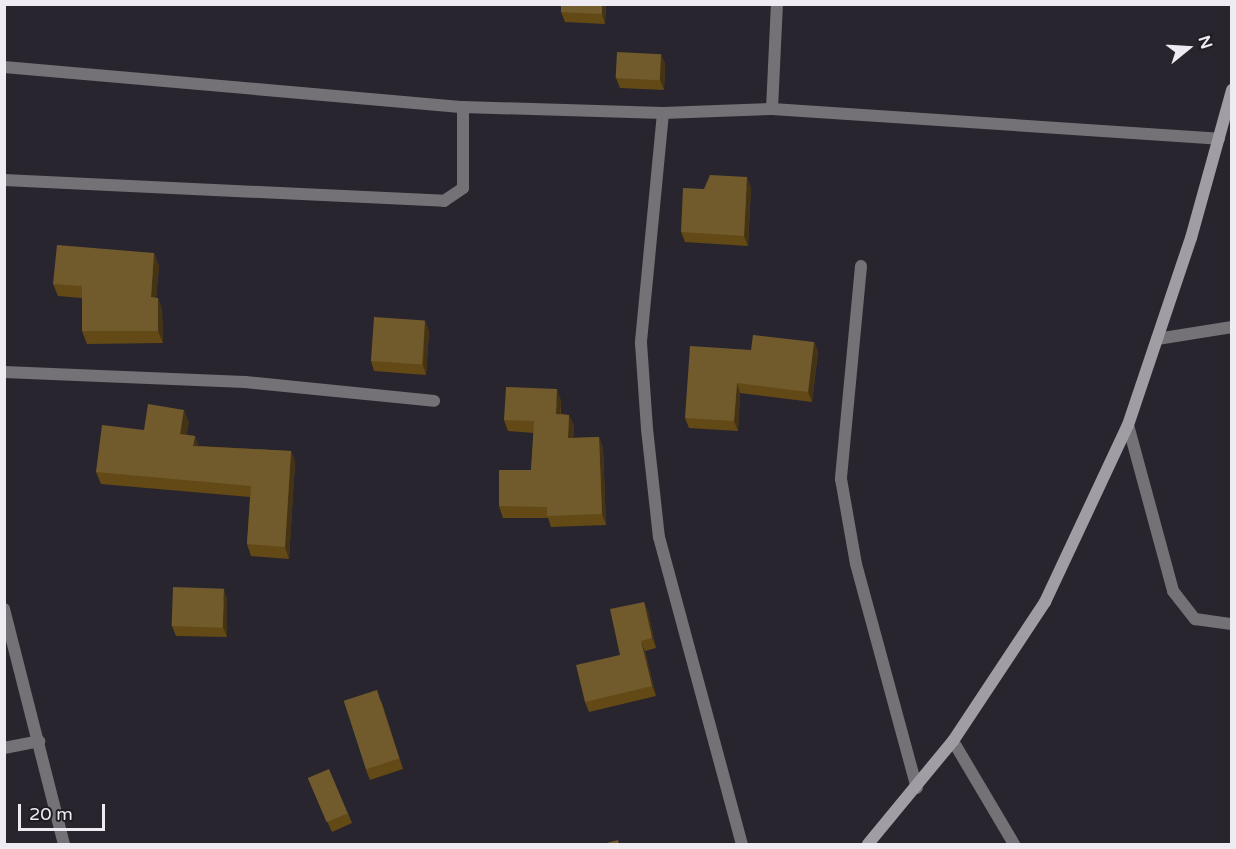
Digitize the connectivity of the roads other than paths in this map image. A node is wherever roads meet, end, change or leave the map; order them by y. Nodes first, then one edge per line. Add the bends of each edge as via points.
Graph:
1 (777, 4) edge
2 (4, 67) edge
3 (1232, 90) edge
4 (463, 106) junction
5 (772, 109) junction
6 (663, 113) junction
7 (1219, 139) junction
8 (4, 180) edge
9 (861, 266) dead end
10 (1232, 327) edge
11 (1157, 339) junction
12 (4, 372) edge
13 (434, 401) dead end
14 (1128, 425) junction
15 (4, 609) edge
16 (1232, 624) edge
17 (39, 741) junction
18 (953, 741) junction
19 (4, 748) edge
20 (917, 788) junction
21 (64, 844) edge
22 (742, 844) edge
23 (868, 844) edge
24 (1014, 844) edge

1 - 5 street
2 - 4 street
3 - 7 street
4 - 6 street
4 - 8 street via 463,188 444,201
5 - 6 street
5 - 7 street
6 - 22 street via 641,343 647,429 659,537
7 - 11 street
9 - 20 street via 841,479 856,564
10 - 11 street
11 - 14 street
12 - 13 street via 245,382
14 - 16 street via 1173,591 1196,619
14 - 18 street via 1045,602
15 - 17 street
17 - 19 street
17 - 21 street
18 - 20 street
18 - 24 street
20 - 23 street

